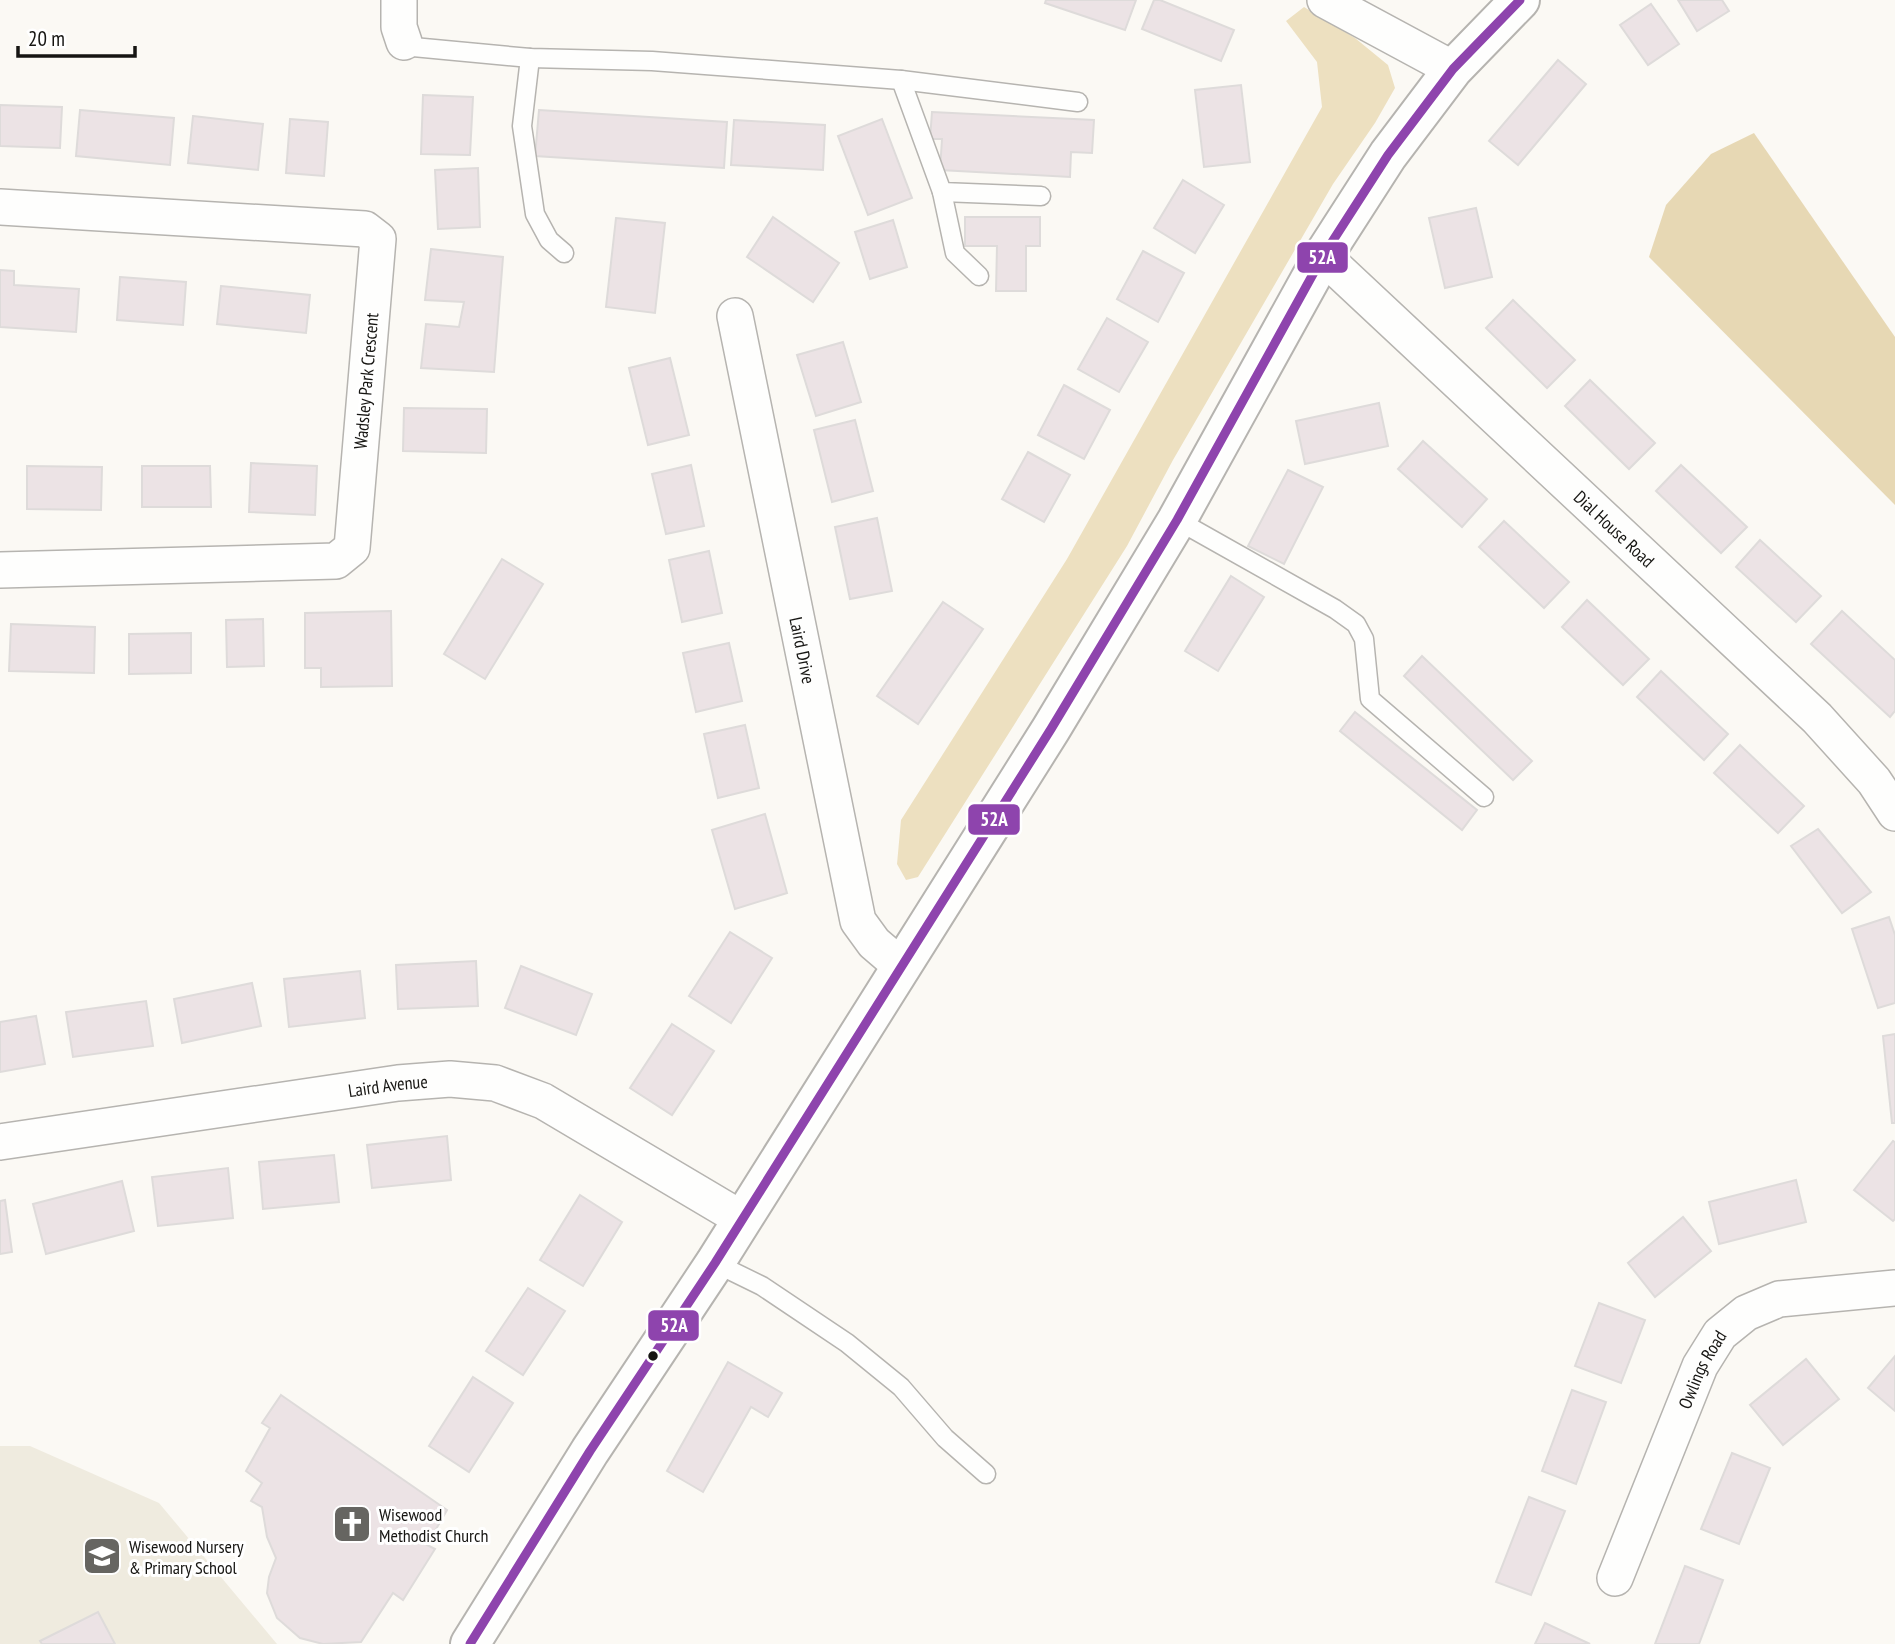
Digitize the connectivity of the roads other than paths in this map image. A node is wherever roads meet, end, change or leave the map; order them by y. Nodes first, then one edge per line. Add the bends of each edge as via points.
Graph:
1 (399, 0) edge
2 (1325, 0) edge
3 (1520, 0) edge
4 (404, 42) joint
5 (530, 58) junction
6 (1453, 69) junction
7 (901, 80) junction
8 (1078, 102) dead end
9 (942, 192) junction
10 (1041, 197) dead end
11 (0, 206) edge
12 (564, 253) dead end
13 (1323, 256) junction
14 (979, 276) dead end
15 (735, 316) dead end
16 (1177, 520) junction
17 (0, 570) edge
18 (1484, 797) dead end
19 (1895, 813) edge
20 (902, 967) junction
21 (0, 1142) edge
22 (742, 1219) junction
23 (715, 1263) junction
24 (1895, 1287) edge
25 (986, 1474) dead end
26 (1615, 1578) dead end
27 (470, 1644) edge

1 - 4 street
2 - 6 street
3 - 6 street
4 - 5 lane via 413,47
5 - 7 lane via 652,61
5 - 12 lane via 522,126 535,214 549,240
6 - 13 street via 1388,155
7 - 8 lane
7 - 9 lane
9 - 10 lane
9 - 14 lane via 955,253
11 - 17 street, Wadsley Park Crescent via 365,229 378,239 352,548 336,561
13 - 16 street
13 - 19 street, Dial House Road via 1817,718 1874,781
15 - 20 street, Laird Drive via 858,921 874,943
16 - 18 lane via 1356,624 1364,639 1370,699
16 - 20 street
20 - 22 street
21 - 22 street, Laird Avenue via 398,1083 450,1079 495,1083 543,1101
22 - 23 street
23 - 25 lane via 762,1286 847,1343 901,1387 945,1438
23 - 27 street
24 - 26 street, Owlings Road via 1779,1299 1746,1312 1720,1334 1700,1366

